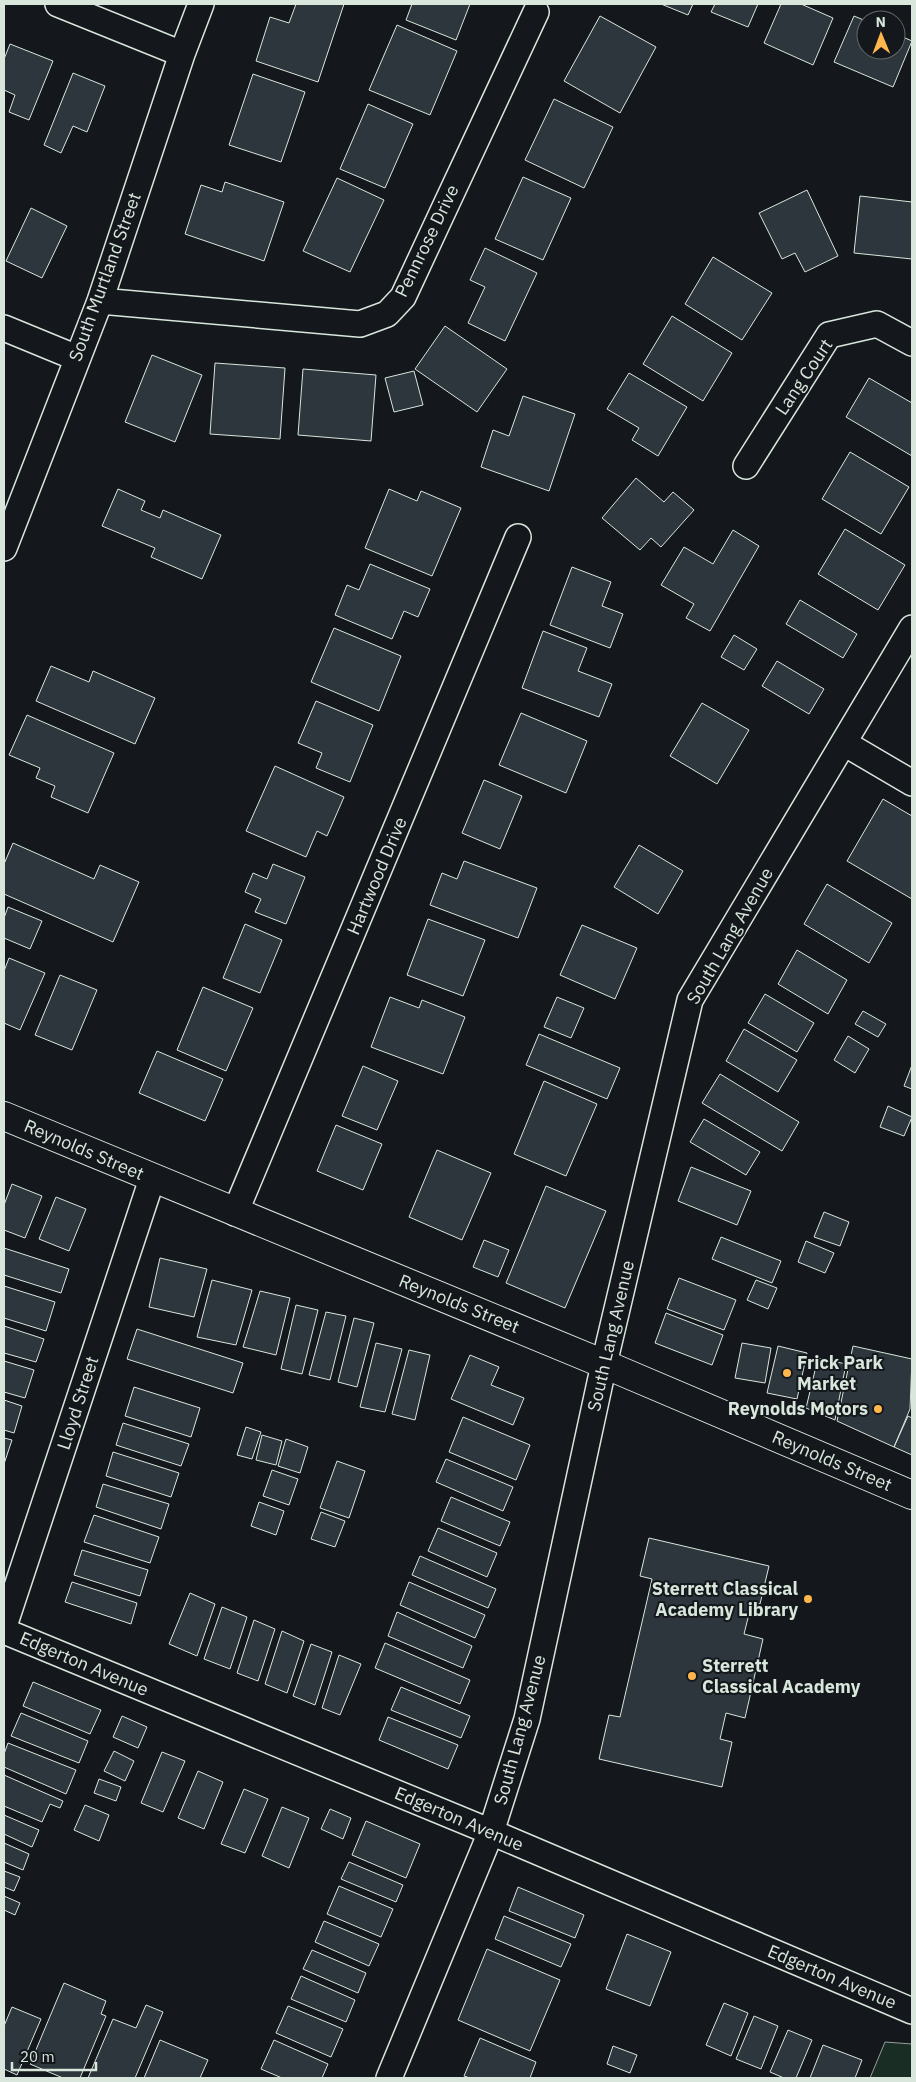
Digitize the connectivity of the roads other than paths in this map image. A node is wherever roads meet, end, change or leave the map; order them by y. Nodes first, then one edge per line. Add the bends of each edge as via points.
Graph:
1 (58, 4) edge
2 (201, 4) edge
3 (536, 12) dead end
4 (182, 54) junction
5 (100, 301) junction
6 (4, 328) edge
7 (912, 343) edge
8 (77, 358) junction
9 (746, 466) dead end
10 (518, 537) dead end
11 (4, 548) edge
12 (912, 628) edge
13 (844, 743) junction
14 (912, 783) edge
15 (4, 1116) edge
16 (152, 1179) junction
17 (236, 1213) junction
18 (604, 1364) junction
19 (912, 1495) edge
20 (4, 1626) edge
21 (4, 1631) edge
22 (491, 1832) junction
23 (912, 2011) edge
24 (389, 2078) edge

1 - 4 street
2 - 4 street, South Murtland Street
3 - 5 street, Pennrose Drive via 403,297 386,314 360,324
4 - 5 street, South Murtland Street
5 - 8 street, South Murtland Street
6 - 8 street
7 - 9 street, Lang Court via 876,324 829,335
8 - 11 street, South Murtland Street
10 - 17 street, Hartwood Drive
12 - 13 street, South Lang Avenue
13 - 14 street
13 - 18 street, South Lang Avenue via 690,1000
15 - 16 street, Reynolds Street
16 - 17 street, Reynolds Street
16 - 20 street, Lloyd Street
17 - 18 street, Reynolds Street
18 - 19 street, Reynolds Street
18 - 22 street, South Lang Avenue via 527,1719
21 - 22 street, Edgerton Avenue
22 - 23 street, Edgerton Avenue
22 - 24 street, South Lang Avenue

